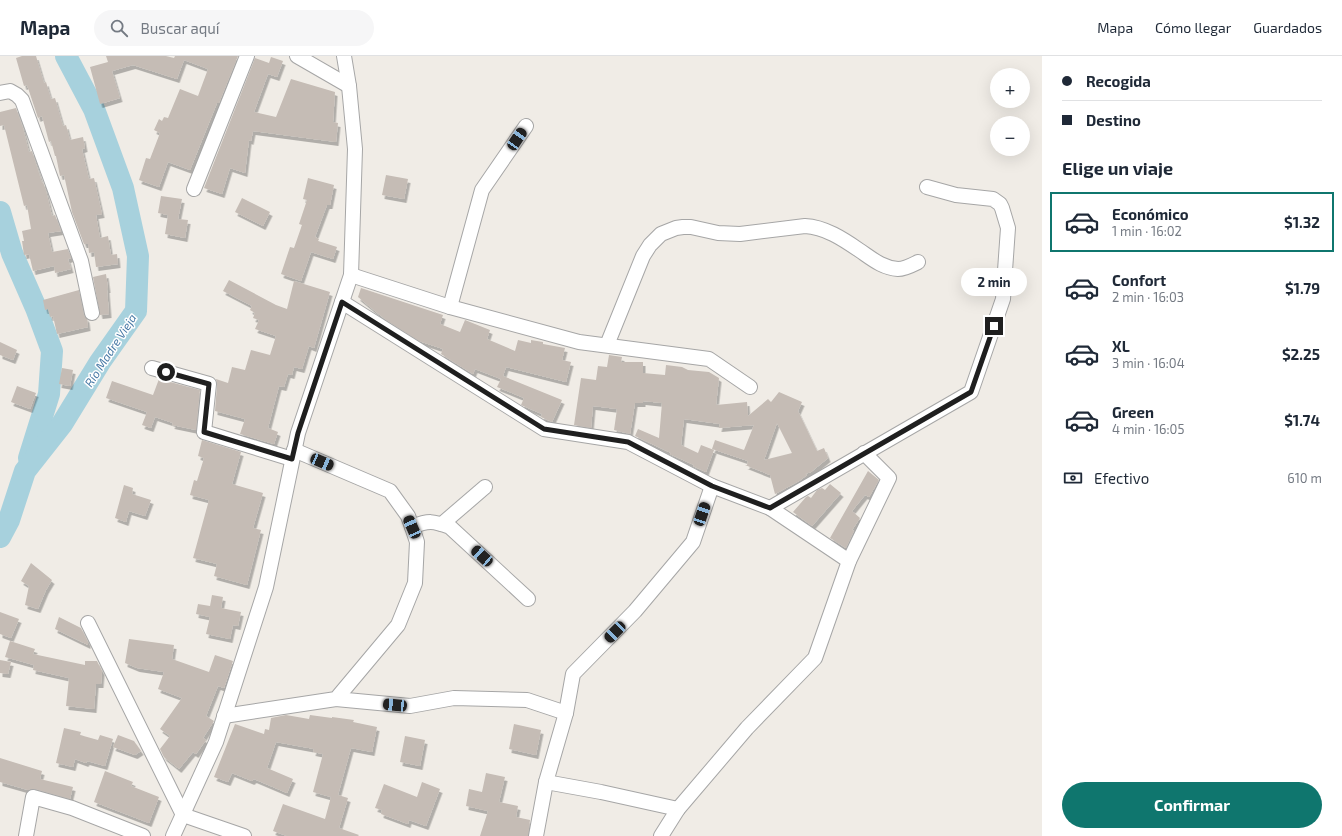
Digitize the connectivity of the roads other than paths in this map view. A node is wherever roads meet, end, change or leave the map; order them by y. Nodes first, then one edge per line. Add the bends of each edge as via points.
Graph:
1 (248, 56) edge
2 (297, 56) edge
3 (344, 56) edge
4 (349, 86) junction
5 (0, 93) edge
6 (526, 126) dead end
7 (927, 187) dead end
8 (194, 189) dead end
9 (918, 262) dead end
10 (352, 275) junction
11 (342, 302) junction
12 (450, 307) junction
13 (92, 313) dead end
14 (607, 346) junction
15 (152, 368) dead end
16 (750, 387) dead end
17 (864, 453) junction
18 (293, 455) junction
19 (712, 486) junction
20 (486, 487) dead end
21 (770, 508) junction
22 (442, 524) junction
23 (412, 527) junction
24 (849, 561) junction
25 (528, 599) dead end
26 (88, 623) dead end
27 (336, 699) junction
28 (566, 713) junction
29 (224, 716) junction
30 (546, 782) junction
31 (678, 809) junction
32 (183, 814) junction
33 (26, 836) edge
34 (143, 836) edge
35 (172, 836) edge
36 (244, 836) edge
37 (536, 836) edge
38 (661, 836) edge

1 - 8 street
2 - 4 street
3 - 4 street
4 - 10 street via 356,149
5 - 13 street via 10,91 22,100 80,261
6 - 12 street via 482,190
7 - 17 street via 956,195 993,199 1000,204 1008,228 1003,299 971,392
9 - 14 street via 899,269 875,262 826,231 812,226 740,234 718,233 691,227 676,228 661,234 646,250
10 - 11 street
10 - 12 street
11 - 18 street
11 - 19 street via 544,429 628,442
12 - 14 street via 579,342
14 - 16 street via 709,359
15 - 18 street via 209,384 204,432
17 - 21 street
17 - 24 street via 889,478
18 - 23 street via 390,491 408,516
18 - 29 street via 266,587
19 - 21 street
19 - 28 street via 693,542 635,611 573,674
20 - 22 street
21 - 24 street
22 - 23 street via 433,521
22 - 25 street via 450,527
23 - 27 street via 417,542 415,583 398,625
24 - 31 street via 814,658 747,728
26 - 32 street
27 - 28 street via 410,706 454,698 527,700
27 - 29 street
28 - 30 street
29 - 32 street via 216,742
30 - 31 street
30 - 37 street
31 - 38 street
32 - 35 street
32 - 36 street
33 - 34 street via 33,797 72,808

